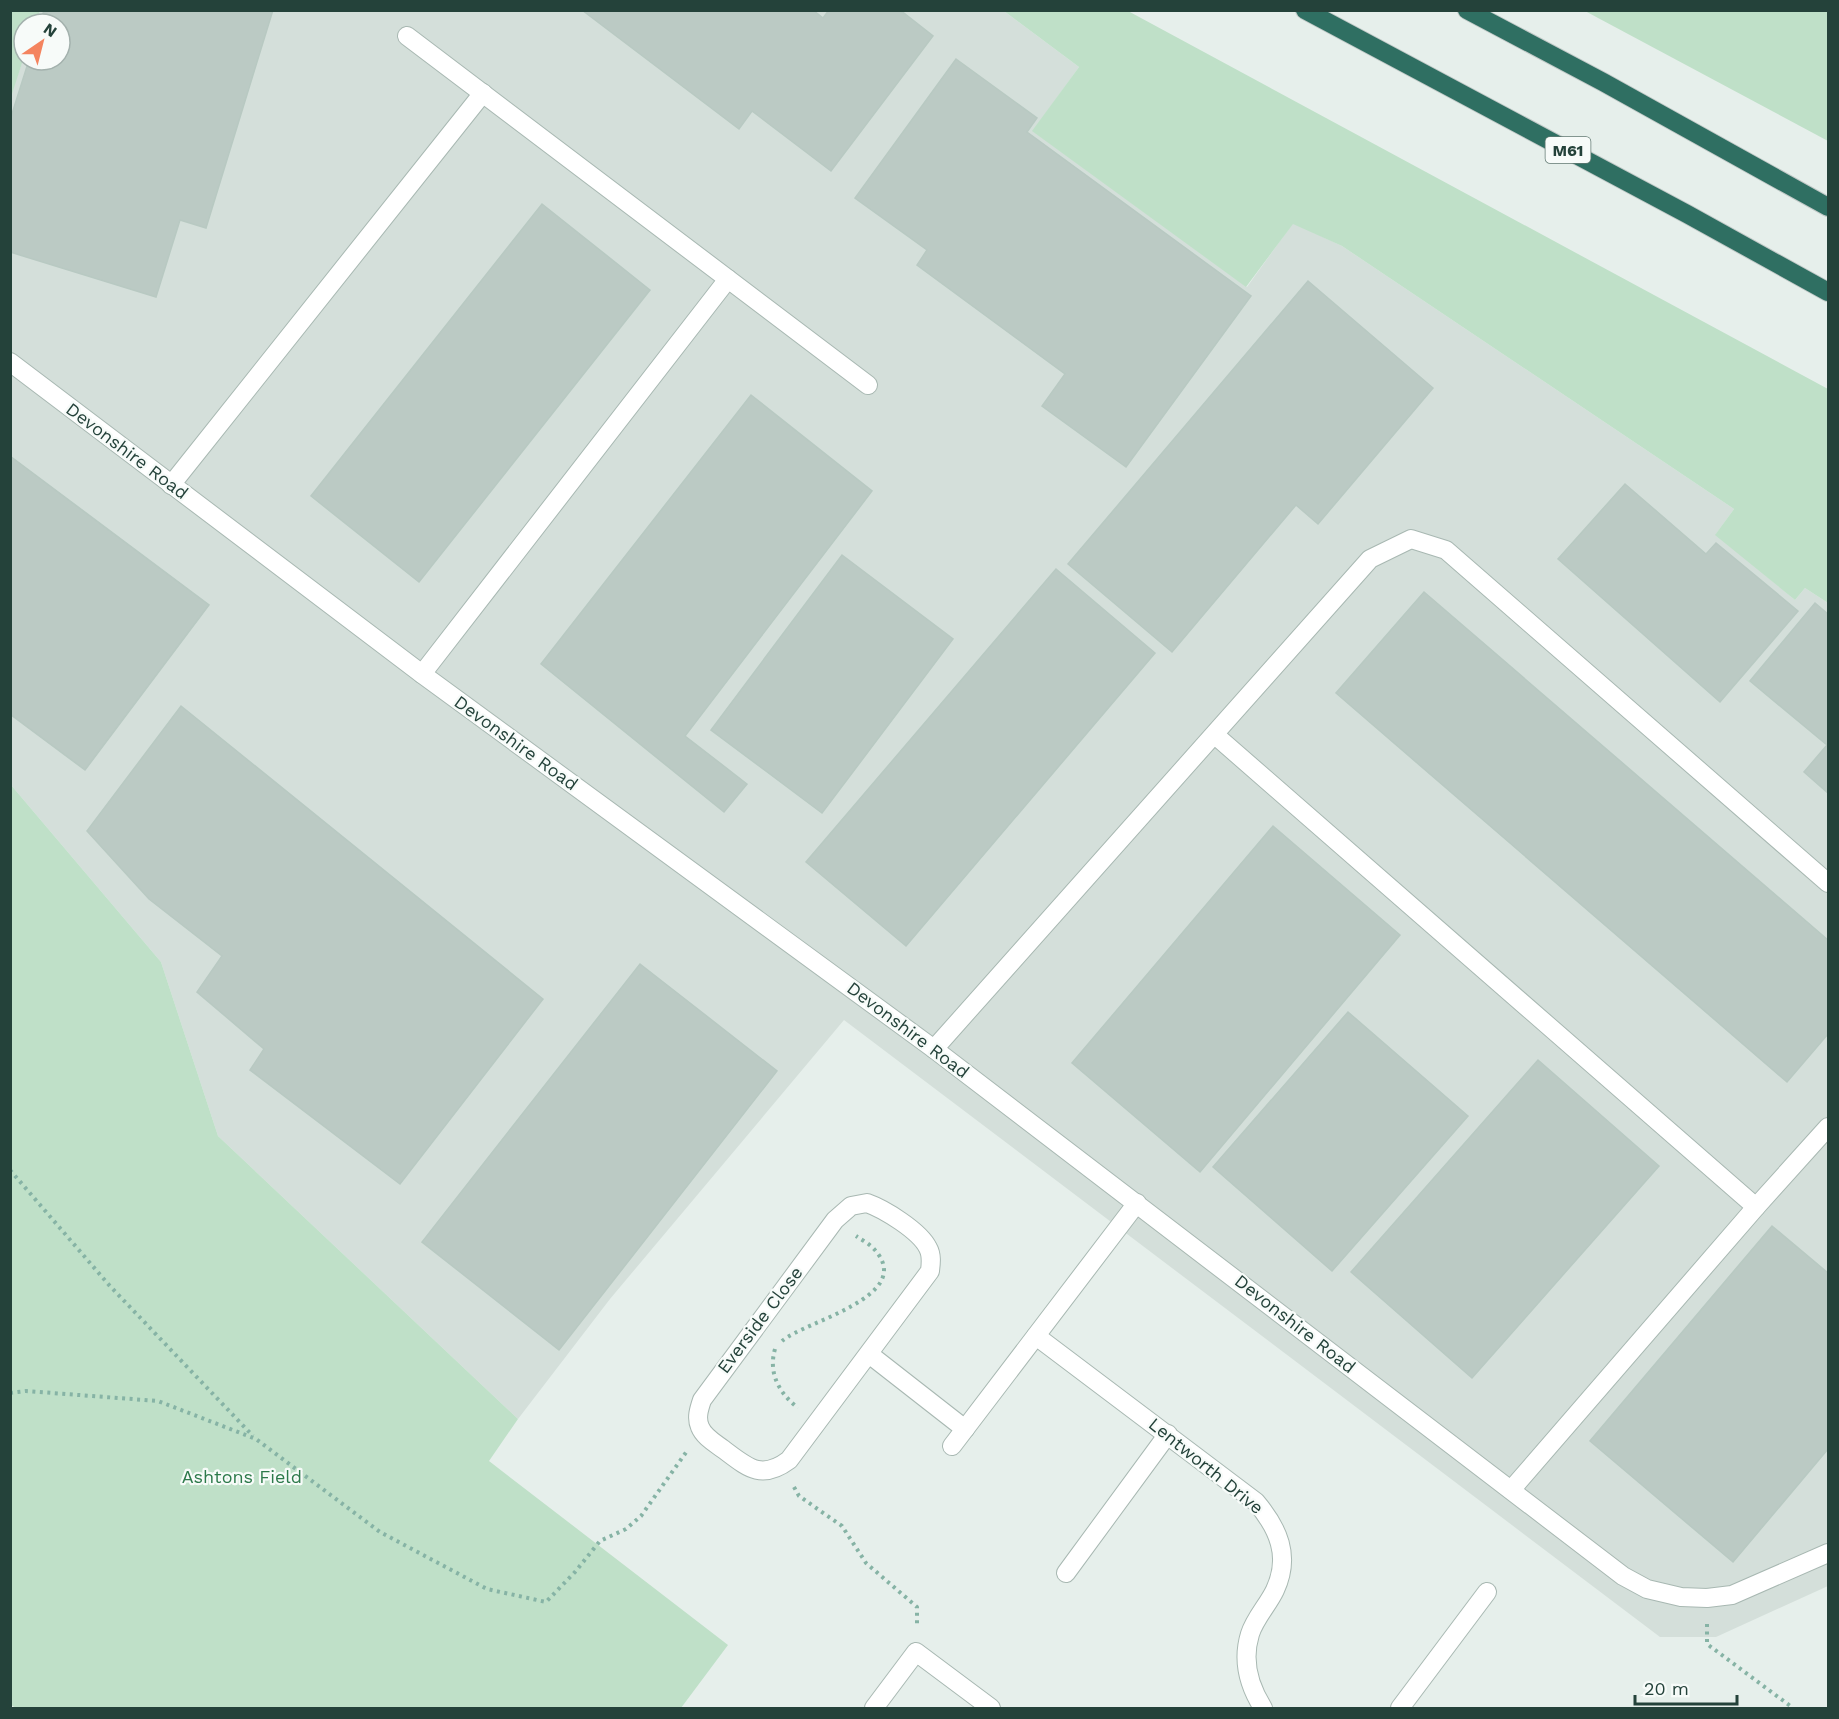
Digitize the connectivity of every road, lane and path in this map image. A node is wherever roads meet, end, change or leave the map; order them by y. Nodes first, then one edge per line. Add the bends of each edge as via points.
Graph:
1 (1305, 10) edge
2 (1467, 10) edge
3 (407, 36) dead end
4 (483, 93) junction
5 (1828, 207) edge
6 (728, 279) junction
7 (1828, 292) edge
8 (10, 362) edge
9 (868, 385) dead end
10 (171, 484) junction
11 (422, 674) junction
12 (1215, 735) junction
13 (1828, 883) edge
14 (934, 1049) junction
15 (1828, 1126) edge
16 (10, 1170) edge
17 (1137, 1203) junction
18 (1756, 1207) junction
19 (836, 1220) junction
20 (1036, 1335) junction
21 (869, 1354) junction
22 (10, 1394) edge
23 (817, 1423) junction
24 (965, 1430) junction
25 (1168, 1434) junction
26 (705, 1436) junction
27 (256, 1439) junction
28 (952, 1446) dead end
29 (782, 1466) junction
30 (1511, 1490) junction
31 (1828, 1553) edge
32 (1066, 1573) dead end
33 (1487, 1592) dead end
34 (1707, 1598) junction
35 (916, 1652) junction
36 (874, 1708) edge
37 (991, 1708) edge
38 (1263, 1708) edge
39 (1400, 1708) edge
40 (1793, 1708) edge

1 - 7 highway, M61
2 - 5 highway
3 - 4 street
4 - 6 street
4 - 10 street
6 - 9 street
6 - 11 street
8 - 10 street, Devonshire Road
10 - 11 street, Devonshire Road
11 - 14 street, Devonshire Road
12 - 13 street via 1370,559 1412,539 1446,550
12 - 14 street
12 - 18 street
14 - 17 street, Devonshire Road
15 - 18 street
16 - 27 path via 109,1285
17 - 20 street
17 - 30 street, Devonshire Road
18 - 30 street
19 - 21 street, Everside Close via 851,1206 867,1203 914,1232 930,1249 930,1271
19 - 23 path via 874,1249 882,1260 883,1273 879,1285 864,1301 793,1334 775,1348 773,1371 779,1387 789,1401
19 - 26 street, Everside Close via 702,1400 699,1426
20 - 24 street
20 - 25 street, Lentworth Drive
21 - 23 street, Everside Close
21 - 24 street
22 - 27 path via 26,1391 158,1401
23 - 29 street, Everside Close
24 - 28 street
25 - 32 street
25 - 38 street, Lentworth Drive via 1256,1502 1271,1520 1281,1543 1283,1566 1276,1589 1251,1631 1246,1650 1254,1694
26 - 27 path via 693,1443 641,1516 626,1529 600,1540 546,1602 487,1589 380,1532
26 - 29 street via 748,1468 771,1471
29 - 35 path via 799,1496 842,1526 866,1563 917,1607
30 - 34 street, Devonshire Road via 1623,1576 1647,1588 1681,1597
31 - 34 street, Devonshire Road via 1732,1595
33 - 39 street
34 - 40 path via 1707,1644
35 - 36 street
35 - 37 street

